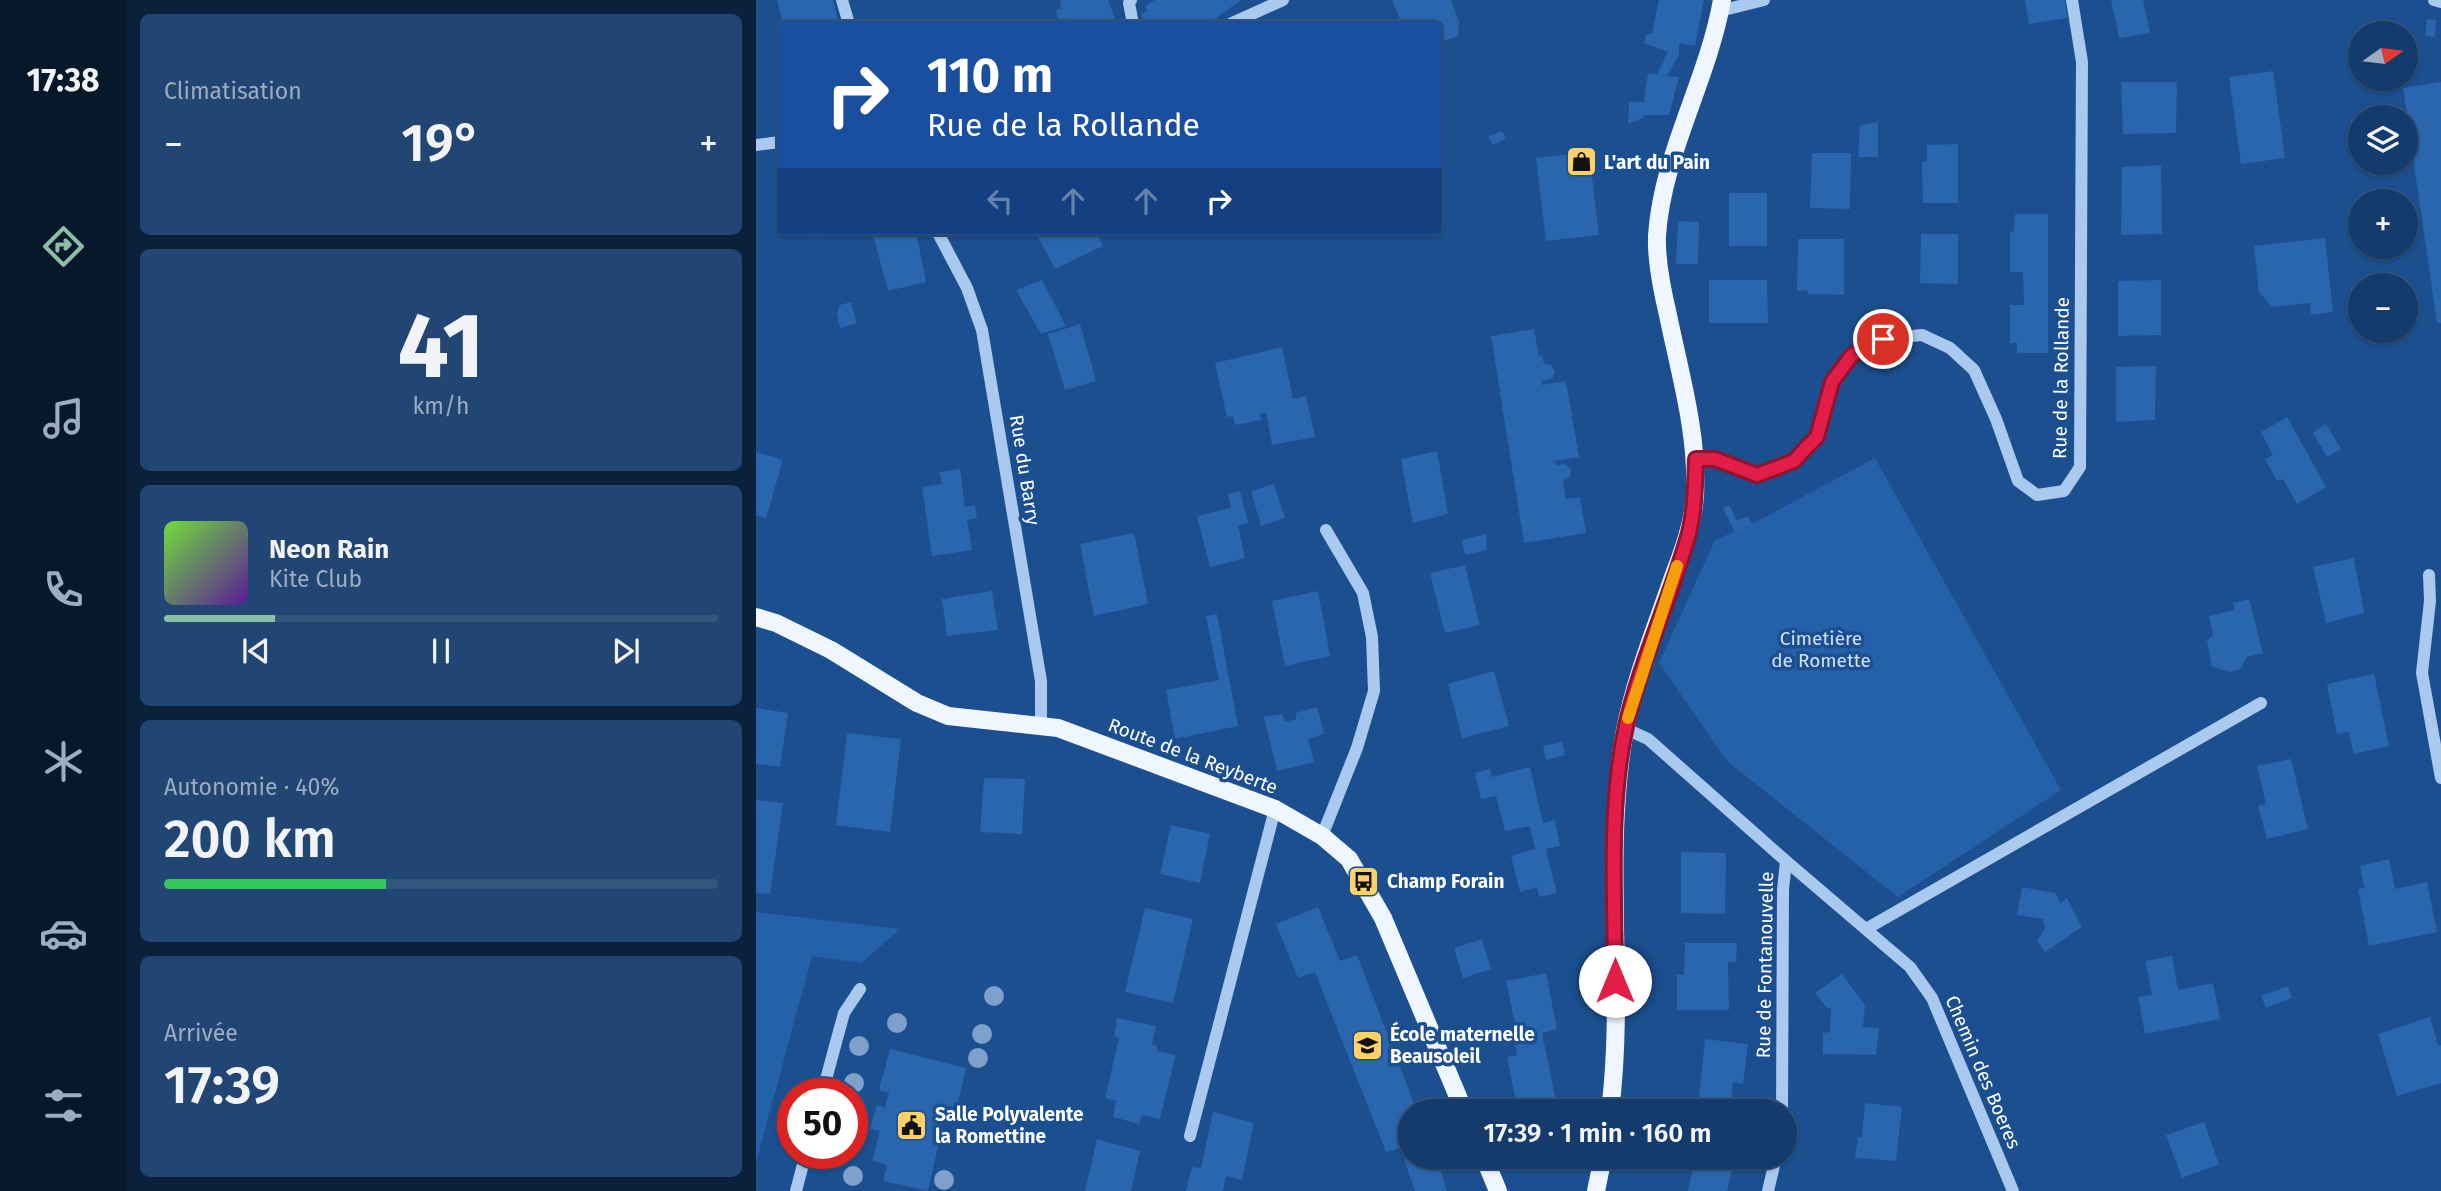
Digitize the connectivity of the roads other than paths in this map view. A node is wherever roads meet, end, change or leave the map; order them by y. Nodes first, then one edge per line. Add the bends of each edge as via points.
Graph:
1 (842, 0) edge
2 (1131, 0) edge
3 (1283, 0) edge
4 (1764, 0) edge
5 (2072, 0) edge
6 (2434, 0) edge
7 (2441, 2) edge
8 (1721, 6) edge
9 (848, 21) edge
10 (1132, 21) edge
11 (1237, 21) edge
12 (777, 142) edge
13 (756, 145) edge
14 (939, 235) edge
15 (1696, 459) junction
16 (1326, 530) dead end
17 (2429, 575) dead end
18 (756, 617) edge
19 (2261, 702) dead end
20 (1041, 724) junction
21 (1626, 729) junction
22 (2441, 778) edge
23 (1275, 809) junction
24 (1322, 836) junction
25 (1786, 861) junction
26 (1866, 929) junction
27 (860, 989) dead end
28 (826, 1078) edge
29 (1459, 1099) edge
30 (1611, 1099) edge
31 (1782, 1099) edge
32 (1190, 1136) dead end
33 (802, 1169) edge
34 (1488, 1169) edge
35 (1601, 1169) edge
36 (1773, 1169) edge
37 (796, 1191) edge
38 (1498, 1191) edge
39 (1596, 1191) edge
40 (1768, 1191) edge
41 (2013, 1191) edge

1 - 9 street
2 - 10 street
3 - 11 street
4 - 8 street
5 - 15 street, Rue de la Rollande via 2082,62 2080,467 2064,491 2037,495 2018,481 1974,370 1950,348 1922,335 1883,339 1852,355 1832,382 1817,437 1794,461 1757,475 1715,459
6 - 7 street
8 - 15 main road via 1661,200 1657,239
12 - 13 street
14 - 20 street, Rue du Barry via 967,288 982,330 1041,681
15 - 21 main road via 1689,532
16 - 24 street via 1363,593 1372,637 1374,691
17 - 22 street via 2422,673
18 - 20 main road, Route de la Reyberte via 831,650 917,703 948,716
19 - 26 street
20 - 23 main road, Route de la Reyberte
21 - 25 street, Rue de Fontanouvelle via 1648,738
21 - 30 main road via 1615,822
23 - 24 main road, Route de la Reyberte
23 - 32 street
24 - 29 main road, Route de la Reyberte via 1349,859 1383,918
25 - 26 street, Chemin des Boeres
25 - 31 street, Rue de Fontanouvelle
26 - 41 street, Chemin des Boeres via 1910,967 1932,998
27 - 28 street via 844,1013
33 - 37 street
34 - 38 main road
35 - 39 main road
36 - 40 street

